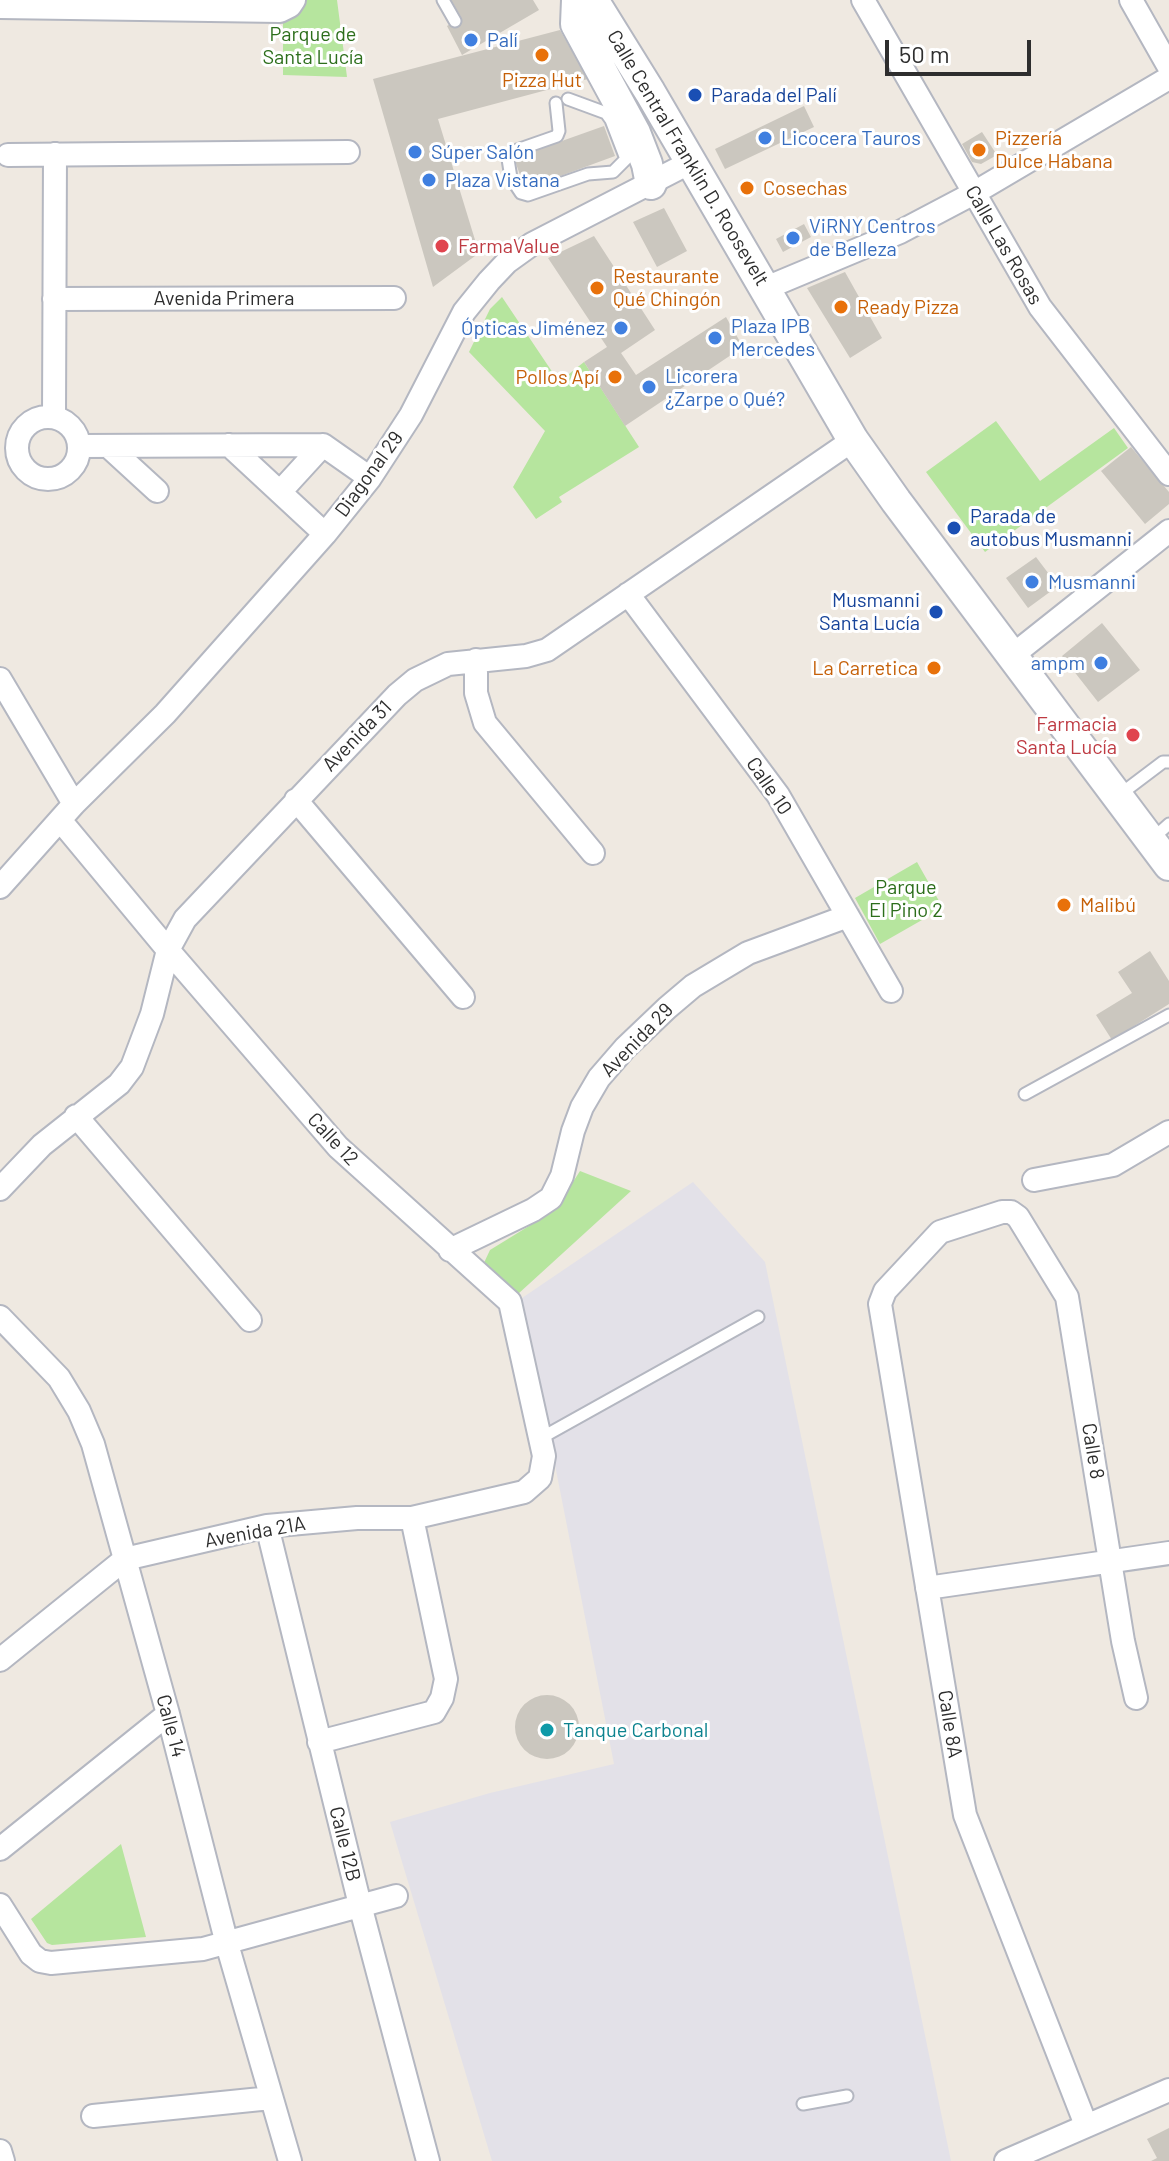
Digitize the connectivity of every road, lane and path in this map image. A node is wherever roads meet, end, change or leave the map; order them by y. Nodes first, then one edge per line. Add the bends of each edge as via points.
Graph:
1 (443, 0) edge
2 (577, 0) edge
3 (593, 0) edge
4 (863, 0) edge
5 (1131, 0) edge
6 (292, 3) edge
7 (0, 7) edge
8 (455, 21) dead end
9 (1169, 67) edge
10 (1169, 78) edge
11 (568, 99) dead end
12 (556, 103) dead end
13 (348, 152) dead end
14 (55, 154) junction
15 (8, 155) dead end
16 (691, 162) junction
17 (651, 184) junction
18 (974, 193) junction
19 (766, 288) junction
20 (394, 298) dead end
21 (54, 299) junction
22 (54, 417) junction
23 (8, 437) edge
24 (853, 440) junction
25 (229, 445) junction
26 (323, 445) junction
27 (79, 446) junction
28 (109, 447) junction
29 (1169, 474) edge
30 (370, 478) junction
31 (157, 491) dead end
32 (280, 492) junction
33 (1169, 531) edge
34 (325, 534) junction
35 (628, 594) junction
36 (1013, 655) junction
37 (476, 660) junction
38 (0, 679) edge
39 (1169, 762) edge
40 (1118, 796) junction
41 (296, 800) junction
42 (67, 812) junction
43 (1160, 832) edge
44 (593, 853) dead end
45 (1169, 865) edge
46 (0, 887) edge
47 (848, 916) junction
48 (168, 950) junction
49 (891, 991) dead end
50 (463, 997) dead end
51 (1169, 1015) edge
52 (1025, 1094) dead end
53 (76, 1116) junction
54 (1169, 1132) edge
55 (1034, 1180) dead end
56 (0, 1189) edge
57 (450, 1250) junction
58 (880, 1304) joint
59 (0, 1317) edge
60 (758, 1317) dead end
61 (250, 1320) dead end
62 (541, 1438) junction
63 (540, 1478) joint
64 (412, 1518) junction
65 (267, 1526) junction
66 (1169, 1553) edge
67 (125, 1559) junction
68 (1110, 1560) junction
69 (927, 1588) junction
70 (0, 1660) edge
71 (1136, 1698) dead end
72 (168, 1714) junction
73 (319, 1742) junction
74 (0, 1849) edge
75 (396, 1896) dead end
76 (0, 1905) edge
77 (360, 1905) junction
78 (227, 1944) junction
79 (1169, 2090) edge
80 (847, 2096) dead end
81 (271, 2098) junction
82 (803, 2104) dead end
83 (93, 2116) dead end
84 (1086, 2125) junction
85 (0, 2151) edge
86 (3, 2161) edge
87 (290, 2161) edge
88 (428, 2161) edge
89 (1006, 2161) edge

1 - 8 lane
2 - 17 main road via 576,24 635,133
3 - 16 main road, Calle Central Franklin D. Roosevelt
4 - 18 street, Calle Las Rosas
5 - 9 street
6 - 7 street via 280,11
10 - 18 street
11 - 12 lane via 606,113 626,159 613,172 521,193 508,159 517,150 557,136
13 - 14 street
14 - 15 street
14 - 21 street
16 - 17 street, Diagonal 29
16 - 19 main road, Calle Central Franklin D. Roosevelt
17 - 30 street, Diagonal 29 via 507,262 464,312 411,415
18 - 19 street via 900,232
18 - 29 street, Calle Las Rosas via 1040,307
19 - 24 main road, Calle Central Franklin D. Roosevelt
20 - 21 street, Avenida Primera
21 - 22 street
22 - 23 street via 34,420 20,434
22 - 27 street via 72,428
23 - 27 street via 27,472 46,480 74,466
24 - 35 street, Avenida 31
24 - 36 main road, Calle Central Franklin D. Roosevelt
25 - 26 street
25 - 28 street
25 - 32 street
26 - 30 street
26 - 32 street
27 - 28 street
28 - 31 street
30 - 34 street, Diagonal 29
32 - 34 street
33 - 36 street
34 - 42 street, Diagonal 29 via 165,714
35 - 37 street, Avenida 31 via 547,650
35 - 47 street, Calle 10 via 778,795
36 - 40 main road, Calle Central Franklin D. Roosevelt
37 - 41 street, Avenida 31 via 448,664 415,680
37 - 44 street via 478,705 485,723
38 - 42 street, Calle 12
39 - 40 lane
40 - 43 main road, Calle Central Franklin D. Roosevelt
41 - 48 street, Avenida 31 via 185,919
41 - 50 street
42 - 46 street, Diagonal 29
42 - 48 street, Calle 12
43 - 45 main road, Calle Central Franklin D. Roosevelt
47 - 49 street, Calle 10
47 - 57 street, Avenida 29 via 748,953 693,986 599,1078 582,1107 551,1198
48 - 53 street, Avenida 31 via 132,1067 119,1084
48 - 57 street, Calle 12 via 338,1147
51 - 52 lane
53 - 56 street, Avenida 31
53 - 61 street
54 - 55 street via 1113,1165
57 - 62 street, Calle 12 via 510,1302
58 - 68 street, Calle 8 via 885,1291 940,1232 1002,1212 1018,1217 1071,1308
58 - 69 street, Calle 8A
59 - 67 street, Calle 14 via 59,1378 79,1411
60 - 62 lane
62 - 63 street, Calle 12
63 - 64 street, Avenida 21A via 524,1492
64 - 65 street, Avenida 21A
64 - 73 street via 446,1679 442,1698 434,1712
65 - 67 street, Avenida 21A
65 - 73 street, Calle 12B
66 - 68 street
67 - 70 street, Avenida 21A
67 - 72 street, Calle 14
68 - 69 street
68 - 71 street, Calle 8
69 - 84 street, Calle 8A via 965,1815
72 - 74 street
72 - 78 street, Calle 14
73 - 77 street, Calle 12B
75 - 77 street
76 - 78 street via 31,1954 51,1963
77 - 78 street
77 - 88 street, Calle 12B
78 - 81 street, Calle 14
79 - 84 street
80 - 82 lane
81 - 83 street
81 - 87 street, Calle 14
84 - 89 street
85 - 86 street

